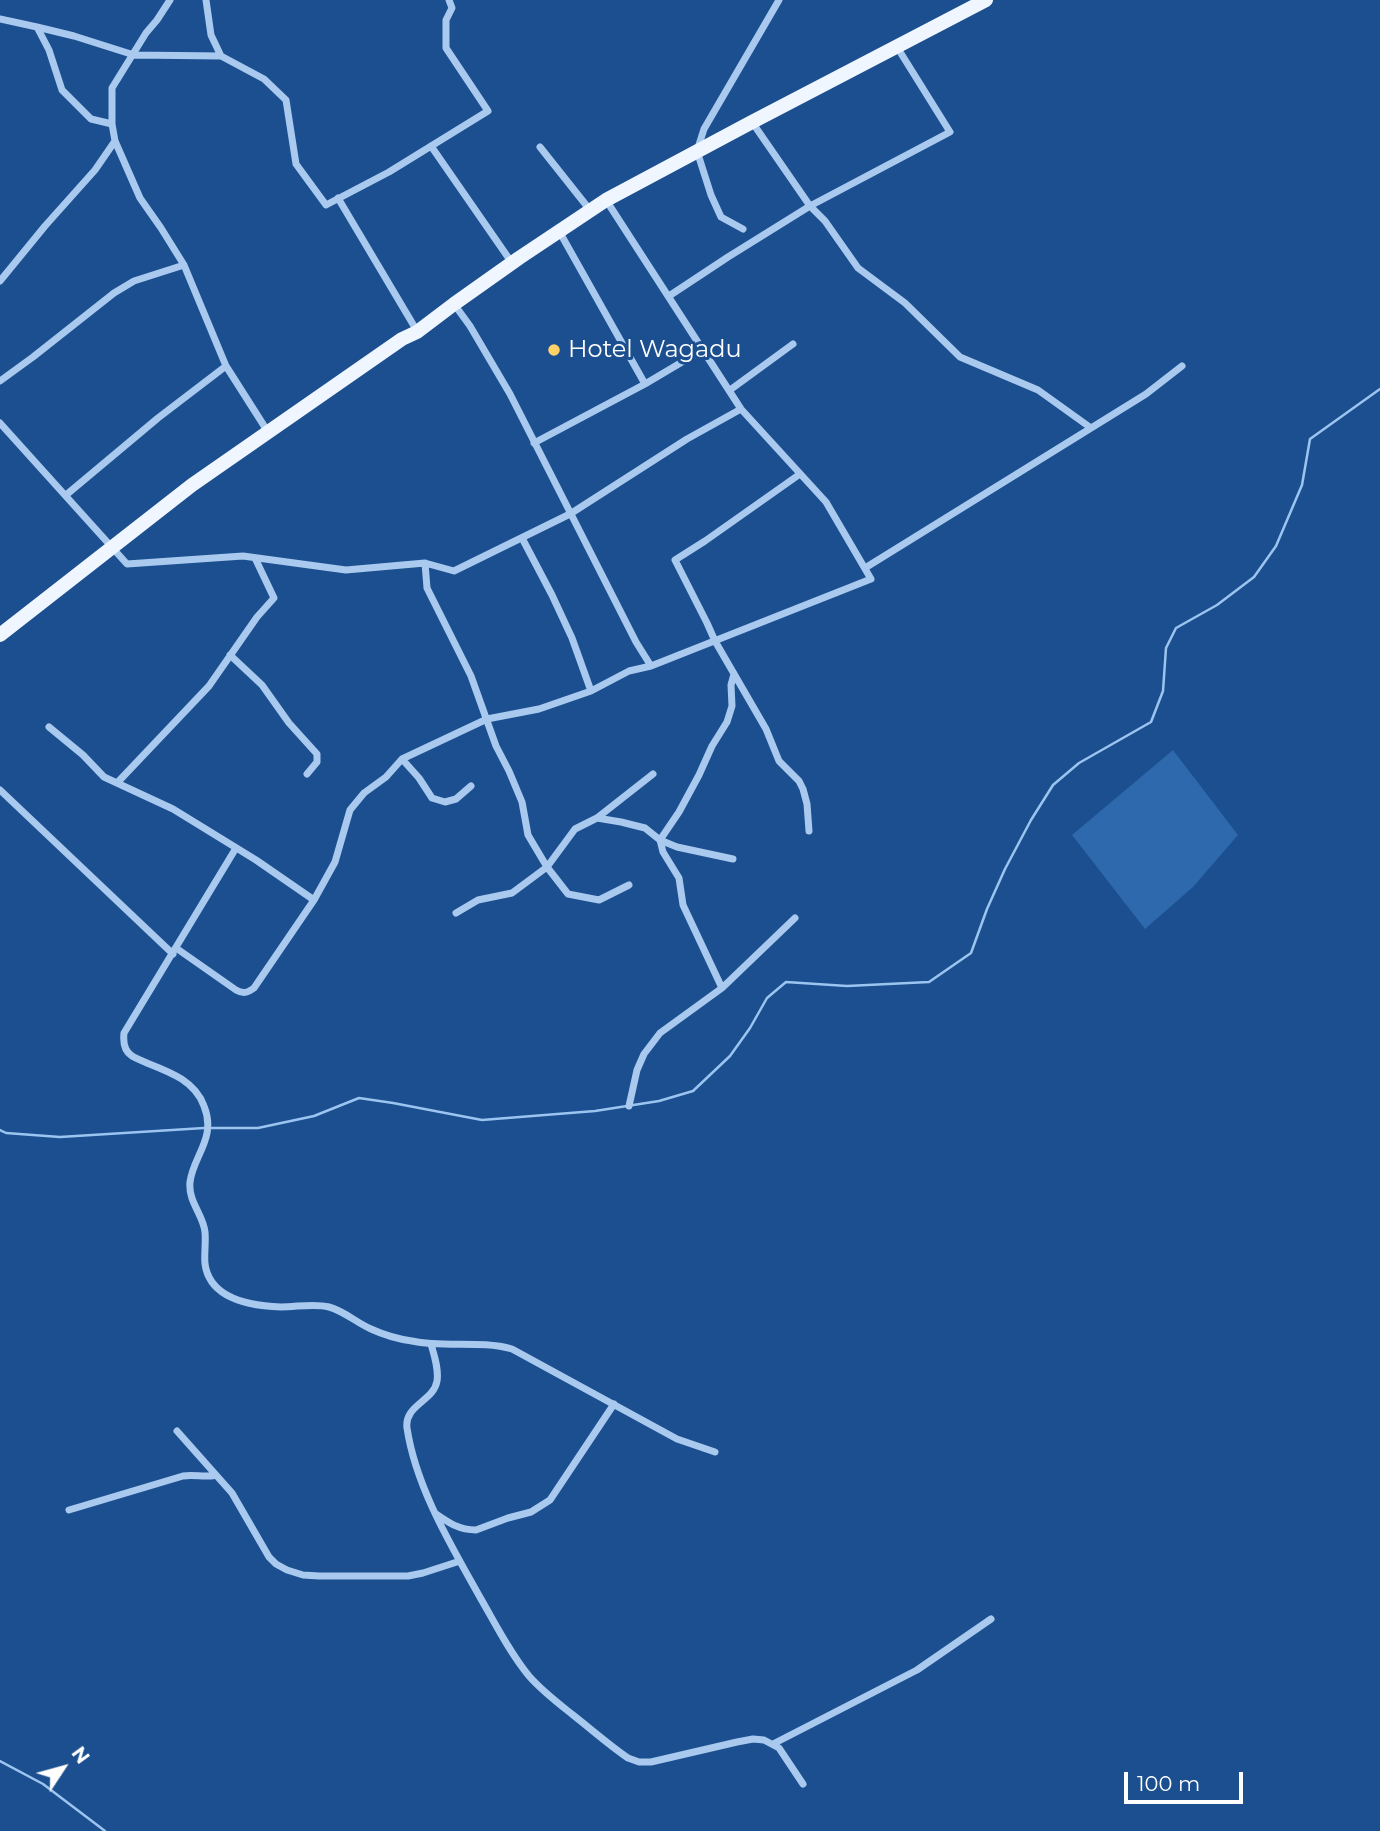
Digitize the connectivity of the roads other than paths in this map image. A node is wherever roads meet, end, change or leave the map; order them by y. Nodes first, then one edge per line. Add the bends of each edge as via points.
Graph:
1 (170, 0) edge
2 (206, 0) edge
3 (449, 0) edge
4 (779, 0) edge
5 (986, 0) edge
6 (0, 19) edge
7 (37, 27) junction
8 (897, 46) junction
9 (134, 55) junction
10 (220, 56) junction
11 (752, 122) junction
12 (112, 124) junction
13 (115, 141) junction
14 (431, 146) junction
15 (540, 147) dead end
16 (697, 152) junction
17 (338, 198) junction
18 (606, 201) junction
19 (810, 206) junction
20 (590, 211) junction
21 (743, 229) dead end
22 (559, 231) junction
23 (512, 263) junction
24 (184, 265) junction
25 (0, 281) edge
26 (669, 296) junction
27 (454, 303) junction
28 (417, 332) junction
29 (793, 344) dead end
30 (704, 349) junction
31 (226, 366) junction
32 (1182, 366) dead end
33 (0, 381) edge
34 (645, 384) junction
35 (730, 390) junction
36 (741, 409) junction
37 (0, 424) edge
38 (1091, 428) junction
39 (268, 432) junction
40 (534, 443) junction
41 (800, 474) junction
42 (66, 495) junction
43 (570, 514) junction
44 (522, 538) junction
45 (112, 547) junction
46 (255, 558) junction
47 (425, 562) junction
48 (865, 568) junction
49 (0, 635) edge
50 (715, 642) junction
51 (230, 655) junction
52 (651, 666) junction
53 (734, 674) junction
54 (591, 691) junction
55 (487, 719) junction
56 (48, 727) dead end
57 (402, 759) junction
58 (307, 774) dead end
59 (653, 774) dead end
60 (117, 783) junction
61 (471, 786) dead end
62 (0, 790) edge
63 (597, 818) junction
64 (809, 831) dead end
65 (660, 840) junction
66 (236, 848) junction
67 (733, 859) dead end
68 (547, 867) junction
69 (629, 885) dead end
70 (314, 900) junction
71 (456, 913) dead end
72 (795, 918) dead end
73 (174, 951) junction
74 (722, 988) junction
75 (629, 1106) dead end
76 (431, 1344) junction
77 (614, 1404) junction
78 (177, 1431) dead end
79 (715, 1452) dead end
80 (216, 1475) junction
81 (69, 1510) dead end
82 (436, 1513) junction
83 (460, 1561) junction
84 (991, 1619) dead end
85 (774, 1744) junction
86 (803, 1784) dead end

1 - 9 street
2 - 10 street via 211,35
3 - 14 street via 446,48 488,111
4 - 16 street via 704,129
5 - 8 main road
6 - 7 street
7 - 9 street
7 - 12 street via 62,90 91,120
8 - 11 main road
8 - 19 street via 950,132
9 - 10 street
9 - 12 street via 112,88
10 - 17 street via 264,79 286,100 296,164 326,205
11 - 16 main road
11 - 19 street
12 - 13 street
13 - 24 street via 140,198
13 - 25 street
14 - 17 street
14 - 23 street
15 - 20 street
16 - 18 main road
16 - 21 street via 721,217
17 - 28 street
18 - 20 main road
18 - 26 street
19 - 26 street
19 - 38 street via 858,268 905,303 960,357 1038,390
20 - 22 main road
22 - 23 main road
22 - 34 street
23 - 27 main road
24 - 31 street
24 - 33 street via 134,281 114,293
26 - 30 street
27 - 28 main road
27 - 40 street
28 - 39 main road
29 - 35 street
30 - 34 street
30 - 35 street
31 - 39 street
31 - 42 street
32 - 38 street
34 - 40 street
35 - 36 street
36 - 41 street
36 - 43 street
37 - 42 street
38 - 48 street
39 - 45 main road
40 - 43 street
41 - 48 street via 826,502
41 - 50 street via 674,560
42 - 45 street
43 - 44 street
43 - 52 street
44 - 47 street via 454,571
44 - 54 street via 572,638
45 - 46 street via 127,564
45 - 49 main road
46 - 47 street via 346,570
46 - 51 street via 274,598
47 - 55 street via 427,588
48 - 50 street via 871,579
50 - 52 street
50 - 53 street
51 - 58 street via 262,685 317,754 317,762
51 - 60 street via 209,686
52 - 54 street via 629,671
53 - 64 street via 779,761 803,789
53 - 65 street via 727,722
54 - 55 street via 539,709
55 - 57 street
55 - 68 street via 522,802 528,835
56 - 60 street via 104,777
57 - 61 street via 432,797 445,802 456,799
57 - 70 street via 350,810 335,862
59 - 63 street
60 - 66 street via 173,808
62 - 73 street
63 - 65 street via 645,828
63 - 68 street via 575,829
65 - 67 street
65 - 74 street via 679,878 683,905
66 - 70 street
66 - 73 street
68 - 69 street via 568,894 599,900
68 - 71 street via 512,893 478,900
70 - 73 street via 248,992 236,990
72 - 74 street
73 - 76 street via 124,1033 123,1042 132,1056 186,1081 204,1106 206,1138 190,1180 190,1193 203,1224 205,1264 213,1284 229,1297 246,1302 329,1307 379,1332
74 - 75 street via 660,1033 637,1070
76 - 77 street via 512,1349
76 - 82 street via 438,1373 435,1388 407,1421 418,1468
77 - 79 street via 677,1439
77 - 82 street via 557,1492 541,1507 475,1530 455,1527
78 - 80 street
80 - 81 street via 183,1476
80 - 83 street via 232,1493 269,1557 287,1570 393,1577
82 - 83 street
83 - 85 street via 514,1657 532,1679 628,1758 651,1762 753,1740
84 - 85 street via 917,1670
85 - 86 street

